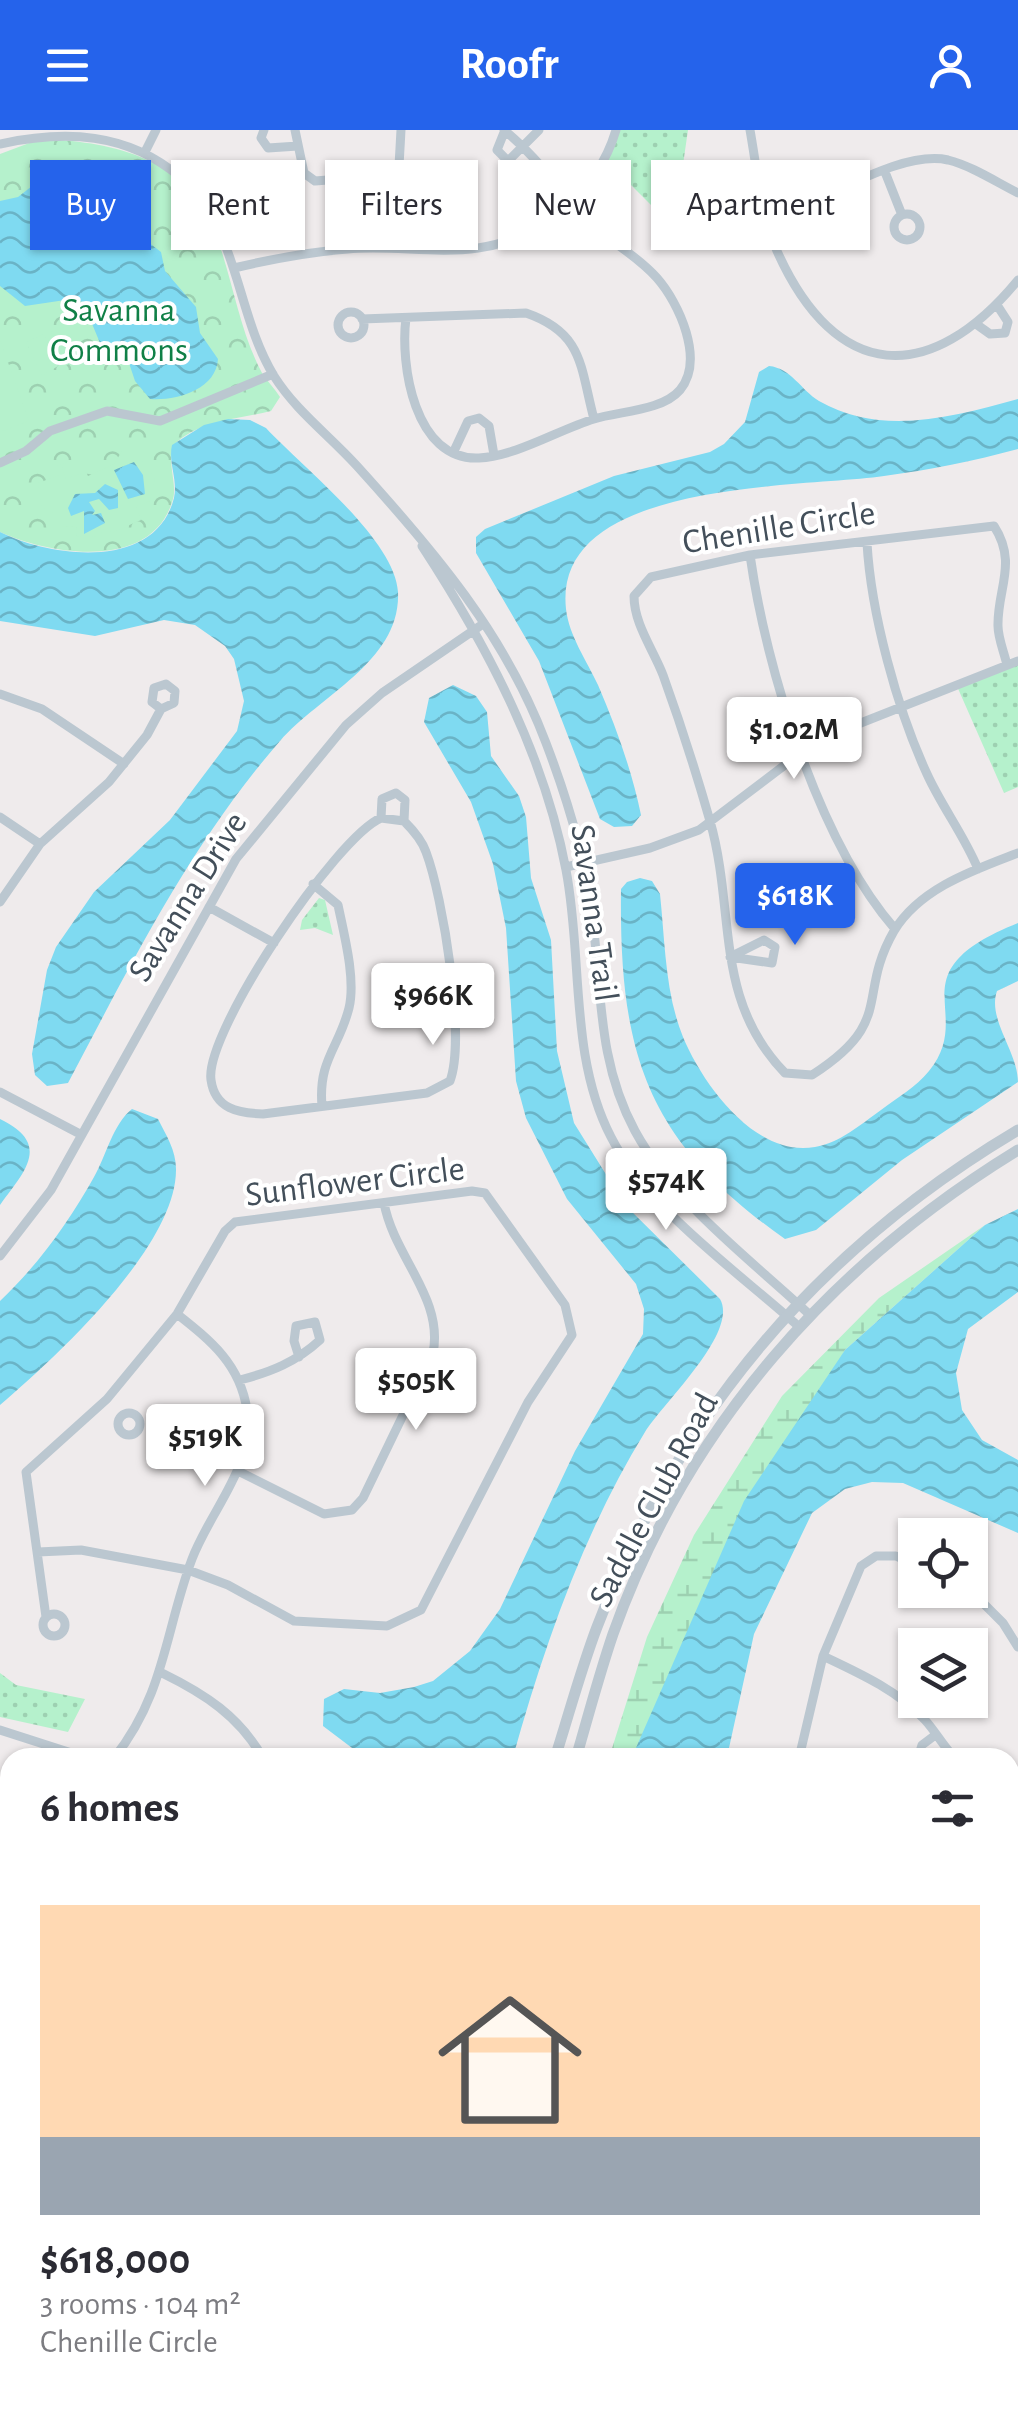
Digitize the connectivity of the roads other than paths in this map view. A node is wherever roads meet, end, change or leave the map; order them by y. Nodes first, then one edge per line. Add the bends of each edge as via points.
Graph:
1 (156, 130) edge
2 (264, 130) edge
3 (296, 130) edge
4 (401, 130) edge
5 (505, 130) edge
6 (539, 130) edge
7 (616, 130) edge
8 (750, 130) edge
9 (0, 144) edge
10 (298, 146) junction
11 (524, 147) junction
12 (145, 152) junction
13 (535, 160) edge
14 (602, 160) edge
15 (755, 160) edge
16 (884, 172) junction
17 (870, 178) edge
18 (1018, 193) edge
19 (902, 215) dead end
20 (498, 242) edge
21 (626, 250) edge
22 (776, 250) edge
23 (234, 268) junction
24 (1018, 280) edge
25 (997, 305) junction
26 (362, 318) dead end
27 (406, 318) junction
28 (976, 324) junction
29 (273, 374) junction
30 (594, 419) junction
31 (454, 451) junction
32 (494, 455) junction
33 (0, 463) edge
34 (408, 522) junction
35 (867, 543) junction
36 (750, 555) junction
37 (485, 622) junction
38 (476, 630) junction
39 (1013, 663) edge
40 (0, 694) edge
41 (902, 705) junction
42 (161, 709) dead end
43 (802, 752) junction
44 (124, 764) junction
45 (0, 818) edge
46 (381, 818) junction
47 (404, 821) junction
48 (711, 823) junction
49 (40, 844) junction
50 (1018, 853) edge
51 (583, 864) junction
52 (566, 867) junction
53 (978, 869) junction
54 (314, 884) junction
55 (0, 902) edge
56 (209, 907) junction
57 (895, 930) junction
58 (274, 943) junction
59 (730, 956) junction
60 (0, 1092) edge
61 (322, 1106) junction
62 (627, 1113) junction
63 (605, 1124) junction
64 (1018, 1130) edge
65 (80, 1134) junction
66 (646, 1148) junction
67 (1018, 1150) edge
68 (626, 1161) junction
69 (384, 1203) junction
70 (0, 1256) edge
71 (796, 1302) junction
72 (177, 1314) junction
73 (785, 1314) junction
74 (809, 1314) junction
75 (798, 1325) junction
76 (298, 1356) dead end
77 (240, 1380) junction
78 (108, 1398) junction
79 (122, 1416) dead end
80 (238, 1471) junction
81 (38, 1552) junction
82 (898, 1557) edge
83 (188, 1570) junction
84 (988, 1608) edge
85 (46, 1617) dead end
86 (1018, 1647) edge
87 (822, 1656) junction
88 (162, 1673) junction
89 (0, 1730) edge
90 (934, 1736) junction
91 (56, 1748) edge
92 (122, 1748) edge
93 (257, 1748) edge
94 (558, 1748) edge
95 (579, 1748) edge
96 (801, 1748) edge
97 (921, 1748) edge
98 (944, 1748) edge

1 - 12 street
2 - 10 street via 268,148
3 - 10 street
4 - 10 street via 399,166 382,178 315,181 304,173
5 - 11 street
5 - 11 street via 499,156 512,161
6 - 11 street
7 - 14 street
8 - 15 street
9 - 12 street, Savanna Trail via 73,132
11 - 13 street
12 - 23 street, Savanna Trail via 197,194
16 - 17 street
16 - 18 street via 928,157 952,161
16 - 19 street
20 - 23 street via 482,248 349,248
21 - 30 street via 672,301 690,352 686,382 672,397
22 - 28 street via 841,339 868,352 923,355
23 - 29 street, Savanna Trail via 250,329
24 - 25 street
25 - 28 street
25 - 28 street via 1008,322 1005,333 996,336
26 - 27 street
27 - 30 street via 526,313 545,320 576,348
27 - 31 street via 409,387 432,432
29 - 33 street via 160,422 107,410 50,431
29 - 34 street, Savanna Trail
30 - 32 street
31 - 32 street
31 - 32 street via 468,422 479,418 489,426
34 - 37 street, Savanna Trail
34 - 38 street, Savanna Trail
35 - 36 street, Chenille Circle
35 - 39 street, Chenille Circle via 994,526 1006,552 1008,585 998,628
35 - 41 street via 869,578
36 - 43 street via 758,608
36 - 48 street, Chenille Circle via 651,577 634,596
37 - 38 street, Savanna Drive
37 - 51 street, Savanna Trail via 545,740
38 - 52 street, Savanna Trail via 528,744
38 - 56 street, Savanna Drive via 346,725 236,858
39 - 41 street
40 - 44 street via 42,710
41 - 43 street
41 - 53 street via 927,775
42 - 44 street
43 - 48 street
43 - 57 street via 845,855
44 - 49 street
45 - 49 street
46 - 47 street
46 - 47 street via 382,798 396,793 405,800
46 - 54 street via 354,835
47 - 61 street via 426,850 445,926 453,1071 441,1088 427,1093
48 - 51 street via 666,844
48 - 59 street, Chenille Circle
49 - 55 street
50 - 53 street, Chenille Circle
51 - 52 street
51 - 62 street, Savanna Trail via 604,1047
52 - 63 street, Savanna Trail via 586,1064
53 - 57 street, Chenille Circle via 925,898
54 - 58 street
54 - 61 street via 338,905 350,989 346,1018 320,1079
56 - 58 street
56 - 65 street, Savanna Drive
57 - 59 street, Chenille Circle via 868,1022 831,1062 799,1077 785,1073 749,1026 734,992
58 - 61 street via 211,1063 215,1094 239,1113
59 - 59 street via 768,964 776,954 764,940
60 - 65 street
62 - 63 street
62 - 66 street, Savanna Trail
63 - 68 street, Savanna Trail
64 - 71 street, Saddle Club Road via 924,1190
65 - 70 street, Savanna Drive via 50,1190
66 - 68 street
66 - 71 street, Savanna Trail via 698,1210
67 - 74 street, Saddle Club Road via 918,1216
68 - 73 street, Savanna Trail via 663,1204
69 - 72 street, Sunflower Circle via 236,1222
69 - 80 street via 396,1245 435,1314 436,1334 363,1498 352,1510 324,1514
69 - 83 street, Sunflower Circle via 485,1194 565,1305 572,1335 528,1402 421,1610 405,1620 387,1626 294,1621
71 - 73 street, Saddle Club Road
71 - 74 street, Savanna Trail
72 - 77 street via 222,1350
72 - 78 street, Sunflower Circle
73 - 75 street, Savanna Trail
73 - 94 street, Saddle Club Road via 679,1458 650,1510 597,1626
74 - 75 street, Saddle Club Road
75 - 95 street, Saddle Club Road via 739,1398 673,1508 614,1632
76 - 77 street via 280,1369
77 - 80 street via 248,1441
78 - 79 street
78 - 81 street, Sunflower Circle via 26,1472
80 - 83 street
81 - 83 street, Sunflower Circle via 81,1550
81 - 85 street, Sunflower Circle
82 - 87 street via 876,1556 862,1566
83 - 88 street
84 - 86 street
87 - 90 street via 902,1700
87 - 96 street
88 - 92 street
88 - 93 street via 224,1708
89 - 91 street
90 - 97 street
90 - 98 street

